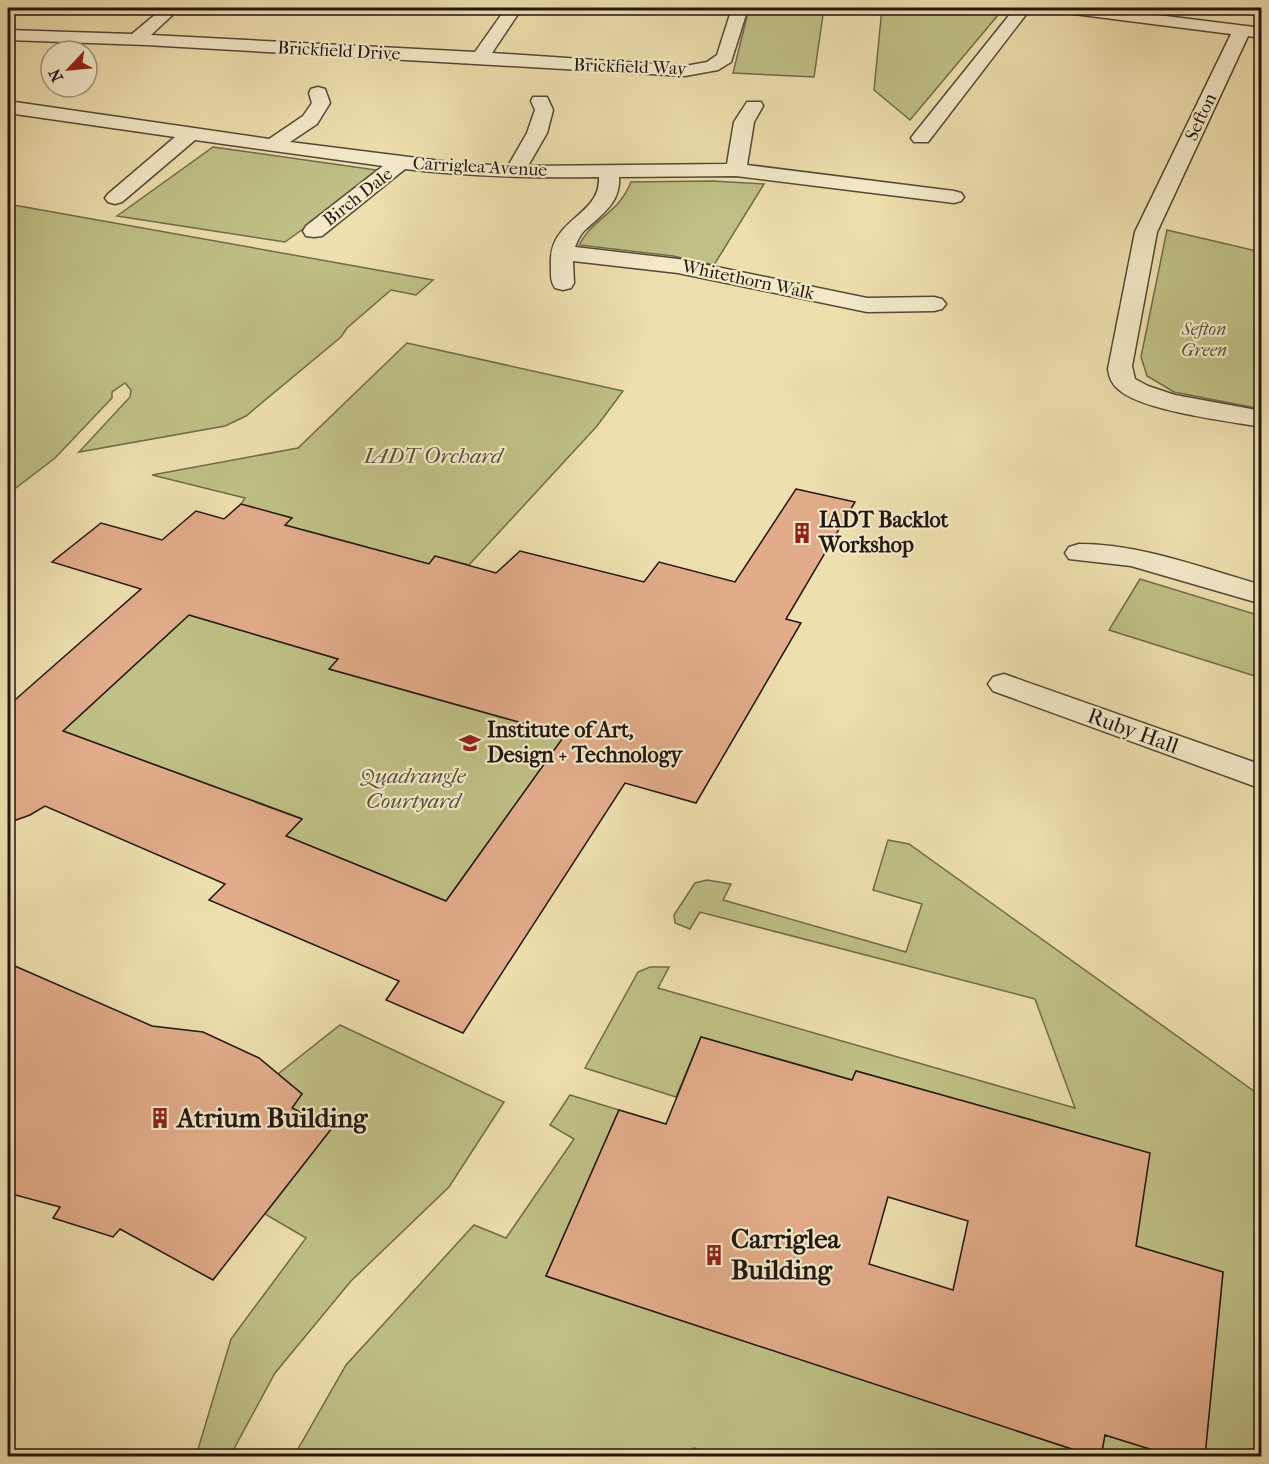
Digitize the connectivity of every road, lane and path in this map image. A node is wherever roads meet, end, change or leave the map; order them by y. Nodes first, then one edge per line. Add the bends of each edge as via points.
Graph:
1 (172, 8) edge
2 (514, 8) edge
3 (740, 8) edge
4 (1023, 8) edge
5 (1066, 8) edge
6 (1242, 30) junction
7 (1262, 33) edge
8 (8, 35) edge
9 (137, 39) junction
10 (480, 58) junction
11 (318, 93) dead end
12 (540, 101) dead end
13 (754, 106) dead end
14 (8, 107) edge
15 (190, 134) junction
16 (921, 138) dead end
17 (272, 146) junction
18 (401, 162) junction
19 (736, 170) junction
20 (609, 171) junction
21 (514, 172) junction
22 (954, 197) dead end
23 (115, 198) dead end
24 (314, 231) dead end
25 (561, 253) junction
26 (563, 283) dead end
27 (934, 304) dead end
28 (1262, 419) edge
29 (1079, 553) dead end
30 (1262, 595) edge
31 (1004, 684) dead end
32 (1262, 778) edge

1 - 9 street
2 - 10 street
3 - 10 street, Brickfield Way via 725,58 703,68 685,71
4 - 16 street
5 - 6 street
6 - 7 street
6 - 28 street, Sefton via 1146,232 1120,375 1126,385 1151,396
8 - 9 street, Brickfield Drive
9 - 10 street, Brickfield Drive
11 - 17 street via 321,103 310,120
12 - 21 street via 544,110 537,133
13 - 19 street via 744,122
14 - 15 street, Carriglea Avenue
15 - 17 street, Carriglea Avenue
15 - 23 street
17 - 18 street, Carriglea Avenue
18 - 21 street, Carriglea Avenue
18 - 24 street, Birch Dale
19 - 20 street, Carriglea Avenue
19 - 22 street, Carriglea Avenue
20 - 21 street, Carriglea Avenue
20 - 25 street via 610,190 596,211 573,229
25 - 26 street
25 - 27 street, Whitethorn Walk via 678,266 867,305
29 - 30 street via 1134,558
31 - 32 street, Ruby Hall

